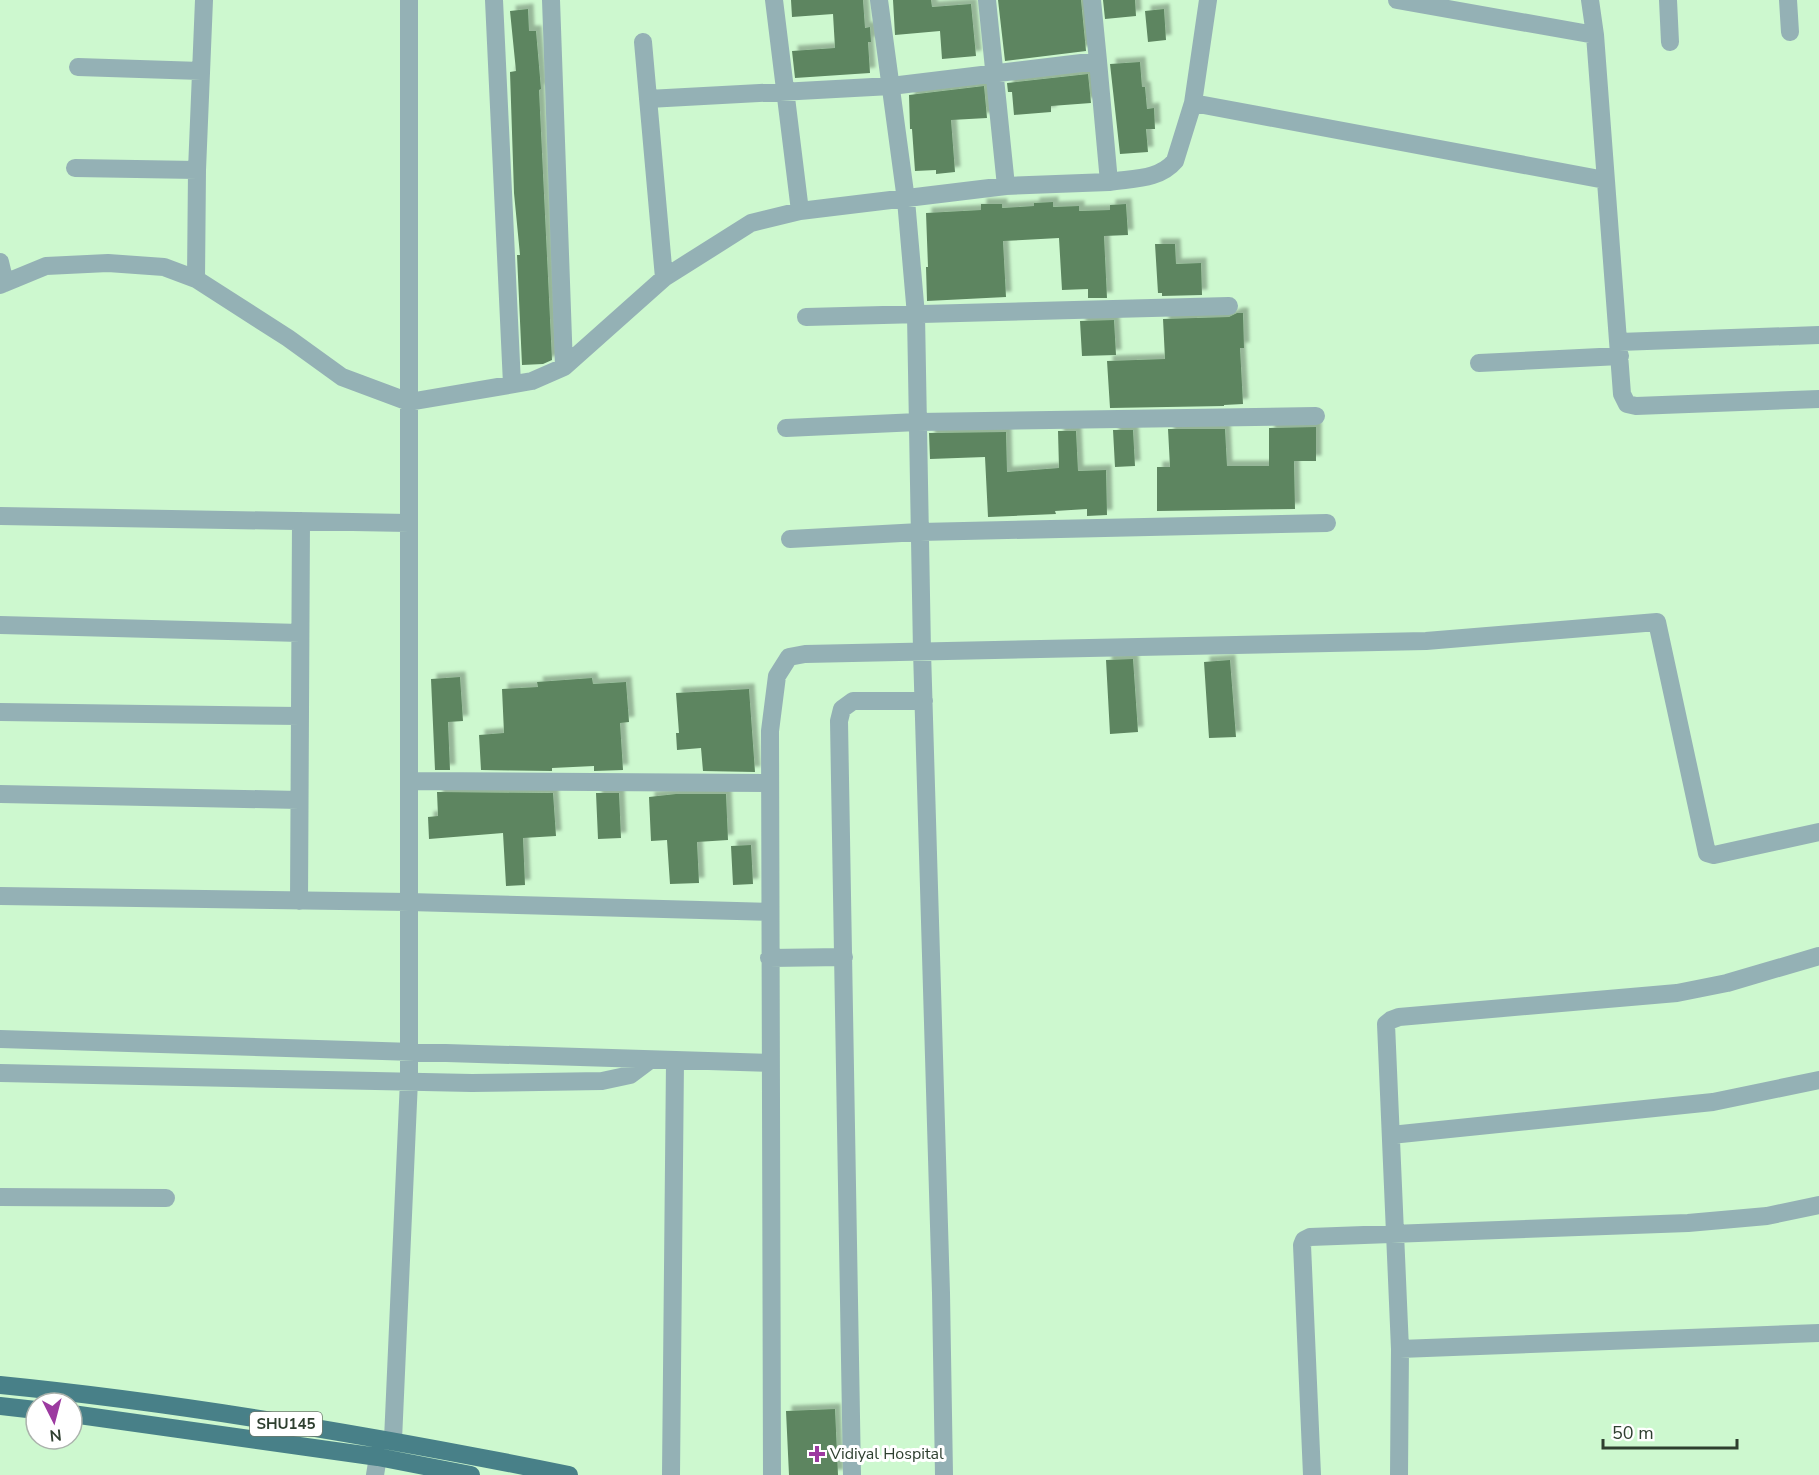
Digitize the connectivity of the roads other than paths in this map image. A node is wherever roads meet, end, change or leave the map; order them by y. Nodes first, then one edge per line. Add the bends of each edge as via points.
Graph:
1 (204, 0) edge
2 (409, 0) edge
3 (494, 0) edge
4 (551, 0) edge
5 (774, 0) edge
6 (879, 0) edge
7 (987, 0) edge
8 (1092, 0) edge
9 (1208, 0) edge
10 (1397, 0) edge
11 (1590, 0) edge
12 (1668, 0) edge
13 (1788, 0) edge
14 (1790, 32) dead end
15 (1595, 35) junction
16 (643, 42) dead end
17 (1670, 42) dead end
18 (1098, 61) junction
19 (78, 67) dead end
20 (201, 71) junction
21 (995, 73) junction
22 (891, 86) junction
23 (786, 93) junction
24 (648, 99) junction
25 (1193, 102) junction
26 (75, 168) dead end
27 (197, 170) junction
28 (1605, 180) junction
29 (1109, 182) junction
30 (1006, 186) junction
31 (906, 200) junction
32 (800, 211) junction
33 (0, 262) edge
34 (664, 278) junction
35 (196, 279) junction
36 (3, 284) edge
37 (1229, 306) dead end
38 (916, 315) junction
39 (806, 317) dead end
40 (1819, 335) edge
41 (1619, 349) junction
42 (1479, 363) dead end
43 (564, 367) junction
44 (512, 384) junction
45 (1819, 399) edge
46 (409, 402) junction
47 (1316, 416) dead end
48 (918, 422) junction
49 (786, 428) dead end
50 (0, 516) edge
51 (301, 521) junction
52 (409, 523) junction
53 (1327, 523) dead end
54 (920, 532) junction
55 (790, 539) dead end
56 (0, 625) edge
57 (300, 633) junction
58 (922, 651) junction
59 (924, 701) junction
60 (0, 712) edge
61 (300, 716) junction
62 (409, 782) junction
63 (770, 783) junction
64 (0, 794) edge
65 (299, 800) junction
66 (1819, 832) edge
67 (0, 896) edge
68 (299, 901) junction
69 (409, 902) junction
70 (769, 912) junction
71 (1819, 956) edge
72 (844, 957) junction
73 (770, 958) junction
74 (0, 1040) edge
75 (409, 1053) junction
76 (650, 1060) junction
77 (675, 1061) junction
78 (769, 1063) junction
79 (0, 1072) edge
80 (409, 1080) junction
81 (1819, 1080) edge
82 (1391, 1135) junction
83 (0, 1197) edge
84 (166, 1198) dead end
85 (1819, 1205) edge
86 (1395, 1236) junction
87 (1819, 1334) edge
88 (1400, 1349) junction
89 (0, 1385) edge
90 (0, 1406) edge
91 (24, 1409) edge
92 (84, 1416) edge
93 (393, 1440) junction
94 (377, 1466) edge
95 (471, 1475) edge
96 (570, 1475) edge
97 (671, 1475) edge
98 (772, 1475) edge
99 (852, 1475) edge
100 (944, 1475) edge
101 (1312, 1475) edge
102 (1399, 1475) edge

1 - 20 street
2 - 46 street
3 - 44 street
4 - 43 street
5 - 23 street
6 - 22 street
7 - 21 street
8 - 18 street
9 - 25 street
10 - 15 street
11 - 15 street
12 - 17 street
13 - 14 street
15 - 28 street
16 - 24 street
18 - 21 street
18 - 29 street
19 - 20 street
20 - 27 street
21 - 22 street
21 - 30 street
22 - 23 street
22 - 31 street
23 - 24 street
23 - 32 street
24 - 34 street
25 - 28 street
25 - 29 street via 1175,161 1169,168 1159,174
26 - 27 street
27 - 35 street
28 - 41 street
29 - 30 street
30 - 31 street
31 - 32 street
31 - 38 street
32 - 34 street via 751,224
33 - 36 street
34 - 43 street
35 - 36 street via 164,267 108,263 46,266
35 - 46 street via 342,377
37 - 38 street
38 - 39 street
38 - 48 street
40 - 41 street
41 - 42 street
41 - 45 street via 1622,394 1627,404
43 - 44 street via 532,381
44 - 46 street
46 - 52 street
47 - 48 street
48 - 49 street
48 - 54 street
50 - 51 street
51 - 52 street
51 - 57 street
52 - 62 street
53 - 54 street
54 - 55 street
54 - 58 street
56 - 57 street
57 - 61 street
58 - 59 street
58 - 63 street via 789,657 777,676 770,731
58 - 66 street via 1426,641 1657,622 1707,853 1714,855
59 - 72 street via 853,701 842,709 839,721
59 - 100 street
60 - 61 street
61 - 65 street
62 - 63 street
62 - 69 street
63 - 70 street
64 - 65 street
65 - 68 street
67 - 68 street
68 - 69 street
69 - 70 street
69 - 75 street
70 - 73 street
71 - 82 street via 1677,993 1391,1020 1386,1024
72 - 73 street
72 - 99 street
73 - 78 street
74 - 75 street
75 - 76 street
75 - 80 street
76 - 77 street
76 - 80 street via 630,1075 602,1081
77 - 78 street
77 - 97 street
78 - 98 street
79 - 80 street
80 - 93 street
81 - 82 street via 1713,1102
82 - 86 street
83 - 84 street
85 - 86 street via 1767,1216 1688,1223
86 - 88 street
86 - 101 street via 1310,1237 1302,1245
87 - 88 street
88 - 102 street
89 - 93 main road, SHU145 via 81,1393
90 - 91 main road
92 - 94 main road
93 - 96 main road, SHU145
94 - 95 main road

